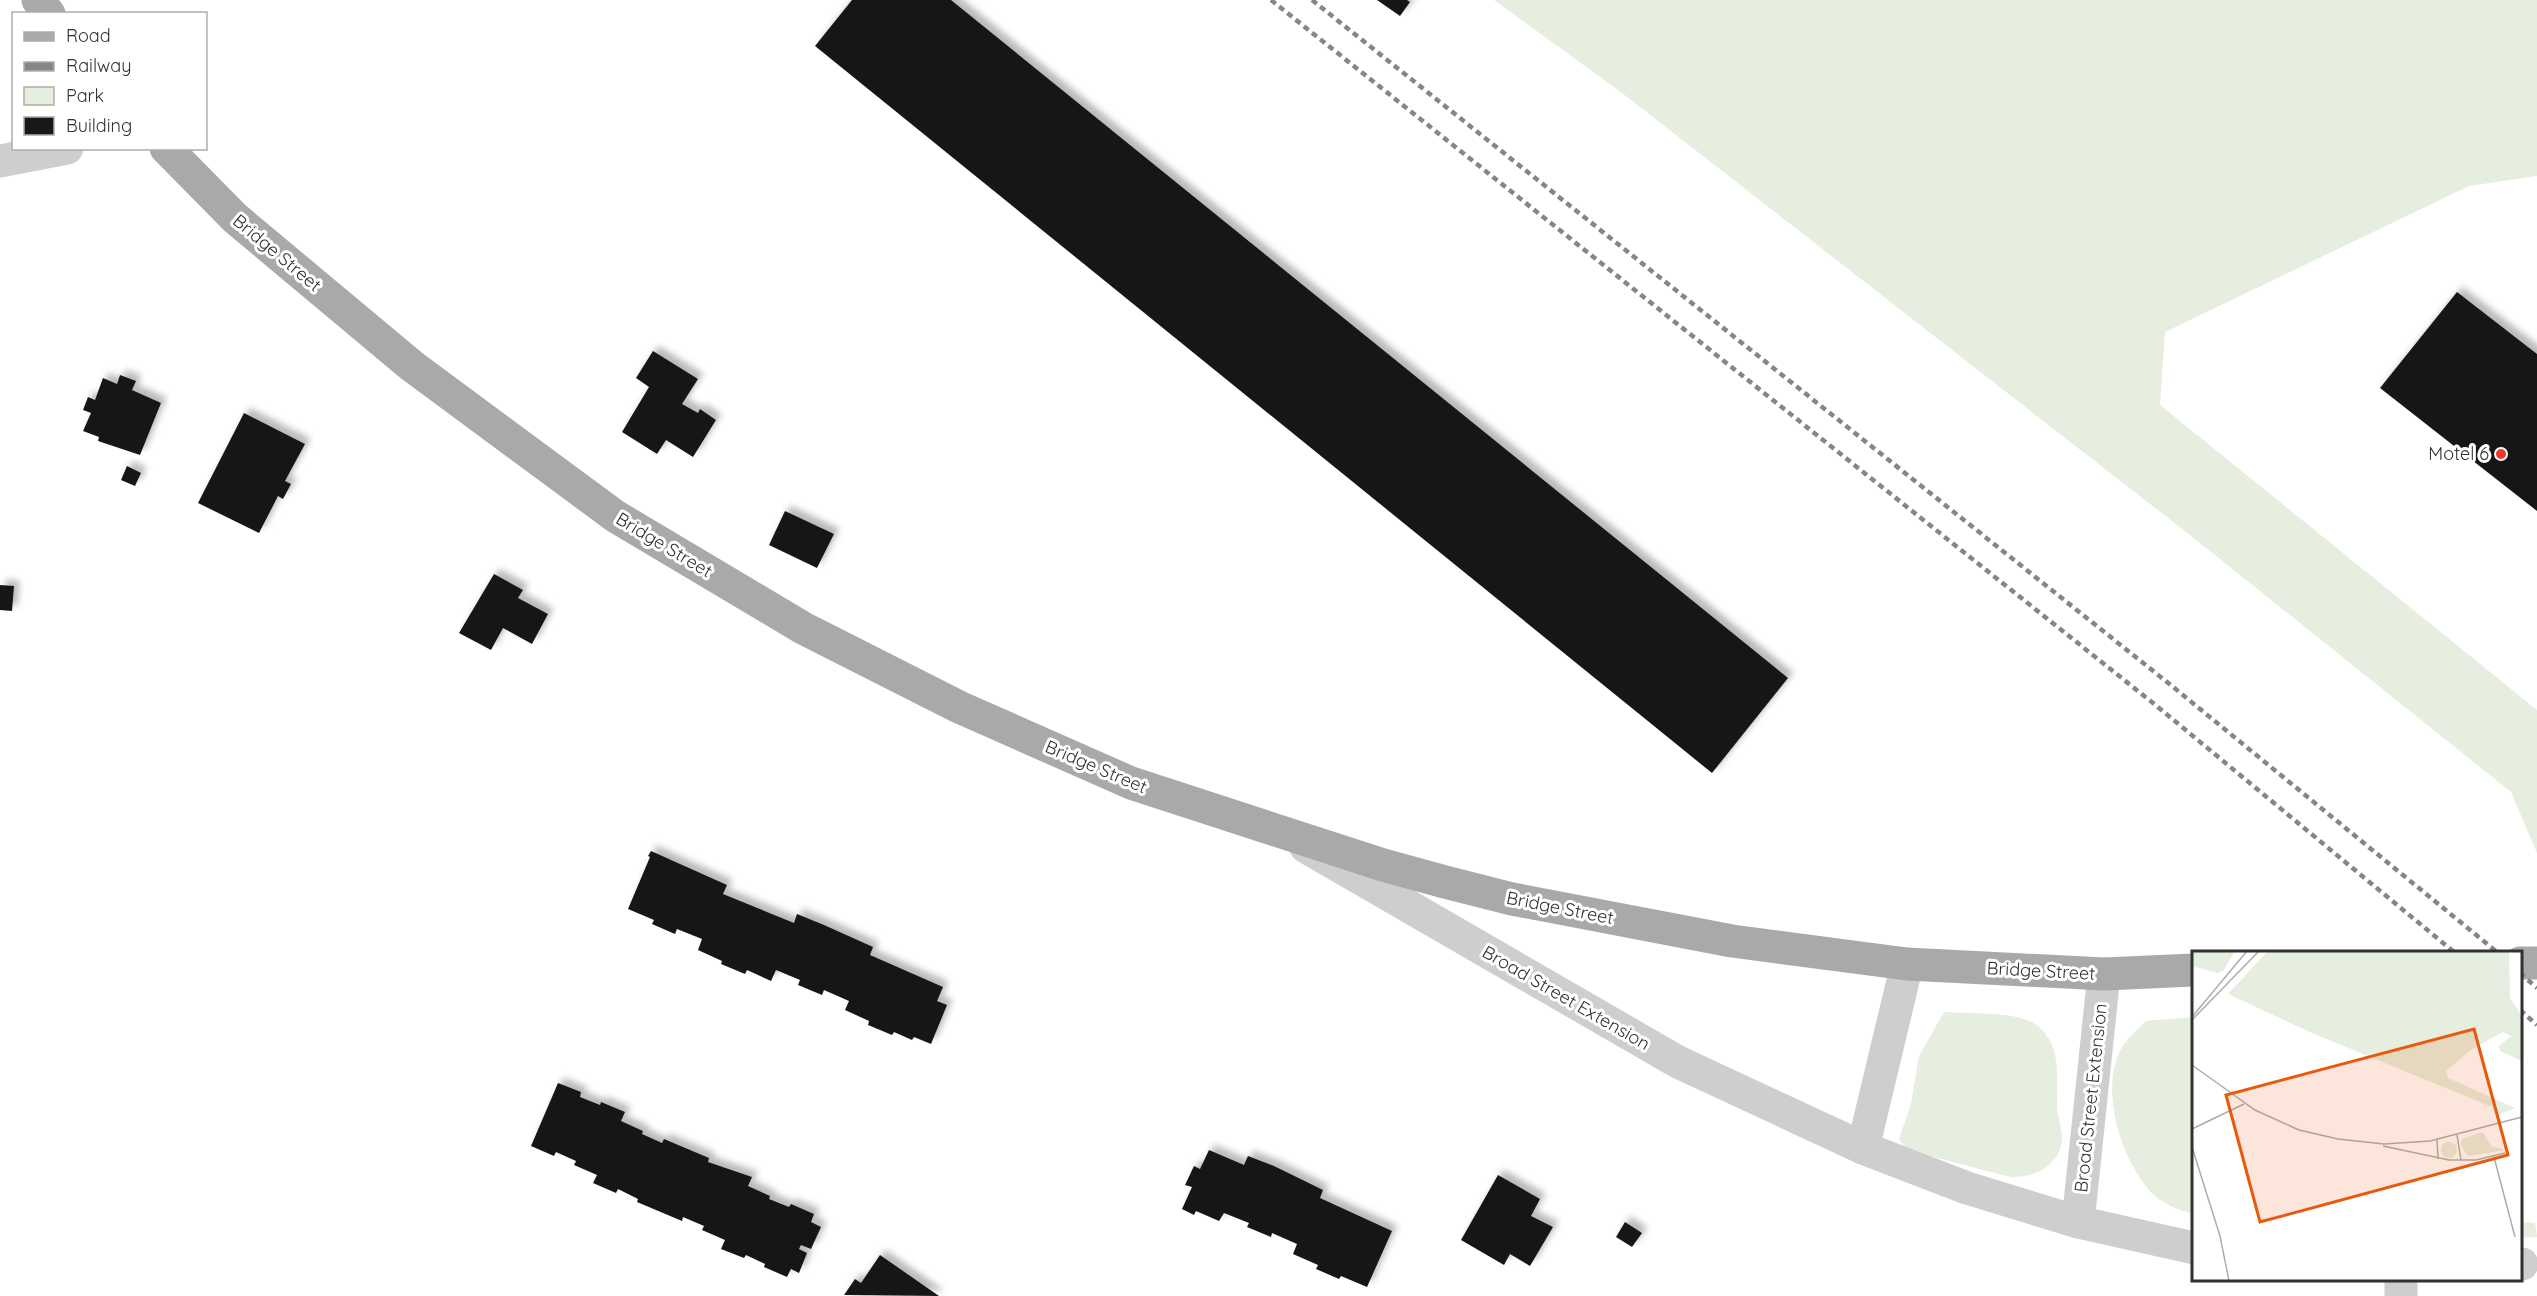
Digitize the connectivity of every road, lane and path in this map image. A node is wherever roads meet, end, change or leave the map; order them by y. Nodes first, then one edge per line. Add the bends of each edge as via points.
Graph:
1 (38, 0) edge
2 (47, 12) edge
3 (58, 150) edge
4 (168, 150) edge
5 (0, 161) edge
6 (1278, 831) junction
7 (1907, 964) junction
8 (2192, 970) edge
9 (2104, 974) junction
10 (1863, 1148) junction
11 (2078, 1222) junction
12 (2192, 1248) edge

1 - 2 main road
3 - 5 street
4 - 6 main road, Bridge Street via 235,218 412,366 615,516 785,619 959,707 1131,783
6 - 7 main road, Bridge Street via 1383,865 1512,899 1732,941
6 - 10 street, Broad Street Extension via 1678,1062
7 - 9 main road, Bridge Street
7 - 10 street
8 - 9 main road, Bridge Street
9 - 11 street, Broad Street Extension
10 - 11 street, Broad Street Extension via 1967,1188
11 - 12 street, Broad Street Extension

